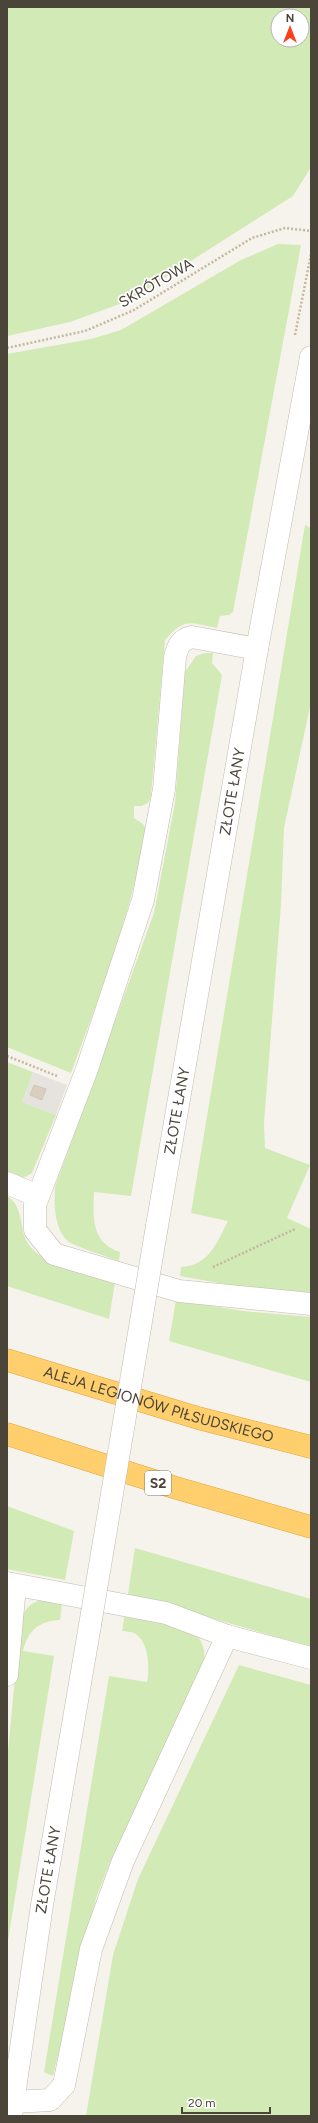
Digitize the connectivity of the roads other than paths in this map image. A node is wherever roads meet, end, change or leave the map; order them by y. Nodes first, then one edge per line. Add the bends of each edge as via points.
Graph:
1 (311, 357) edge
2 (257, 649) junction
3 (7, 1184) edge
4 (38, 1196) junction
5 (311, 1304) edge
6 (7, 1360) edge
7 (7, 1434) edge
8 (311, 1447) edge
9 (311, 1527) edge
10 (11, 1585) edge
11 (227, 1636) junction
12 (311, 1658) edge
13 (7, 1675) edge
14 (10, 2106) edge

1 - 2 street, ZŁOTE ŁANY
2 - 4 street via 192,637 184,639 179,645 172,685 164,789 143,900 81,1086
2 - 14 street, ZŁOTE ŁANY, bridge via 157,1226
3 - 4 street
4 - 5 street via 34,1206 34,1230 54,1254 179,1291
6 - 8 highway, ALEJA LEGIONÓW PIŁSUDSKIEGO via 198,1418
7 - 9 highway, S2 via 165,1485
10 - 11 street via 166,1613
10 - 13 street
11 - 12 street
11 - 14 street via 123,1861 92,1949 64,2085 50,2100

